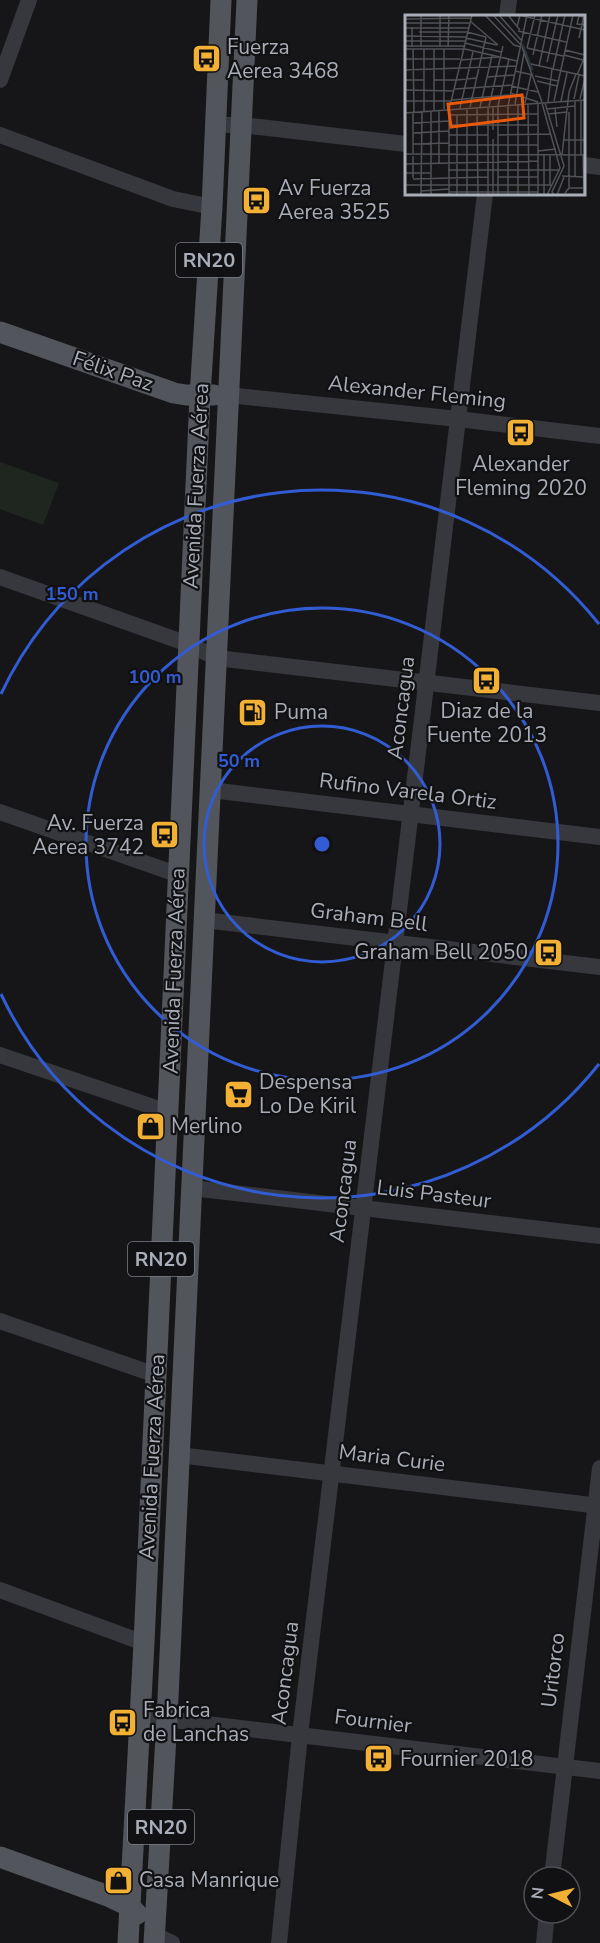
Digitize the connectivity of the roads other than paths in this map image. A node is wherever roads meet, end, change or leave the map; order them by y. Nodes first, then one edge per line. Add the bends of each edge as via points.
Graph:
1 (29, 0) edge
2 (221, 0) edge
3 (248, 0) edge
4 (509, 0) edge
5 (507, 15) edge
6 (0, 80) edge
7 (242, 124) junction
8 (215, 125) junction
9 (0, 135) edge
10 (405, 144) edge
11 (585, 165) edge
12 (600, 167) edge
13 (485, 195) edge
14 (212, 207) junction
15 (0, 332) edge
16 (228, 395) junction
17 (200, 396) junction
18 (458, 419) junction
19 (600, 436) edge
20 (0, 577) edge
21 (189, 644) junction
22 (217, 658) junction
23 (427, 683) junction
24 (600, 703) edge
25 (211, 790) junction
26 (0, 812) edge
27 (411, 814) junction
28 (600, 837) edge
29 (178, 875) junction
30 (204, 920) junction
31 (396, 943) junction
32 (600, 967) edge
33 (0, 1055) edge
34 (168, 1112) junction
35 (192, 1188) junction
36 (364, 1208) junction
37 (600, 1236) edge
38 (0, 1322) edge
39 (156, 1375) junction
40 (179, 1455) junction
41 (600, 1468) edge
42 (332, 1474) junction
43 (598, 1506) edge
44 (0, 1590) edge
45 (144, 1643) junction
46 (140, 1716) junction
47 (167, 1719) junction
48 (300, 1735) junction
49 (564, 1767) junction
50 (600, 1772) edge
51 (0, 1857) edge
52 (553, 1865) edge
53 (129, 1906) junction
54 (546, 1925) edge
55 (160, 1940) edge
56 (128, 1943) edge
57 (279, 1943) edge
58 (544, 1943) edge

1 - 6 street
2 - 8 main road, Avenida Fuerza Aérea / RN20
3 - 7 main road, Avenida Fuerza Aérea / RN20
4 - 5 street
7 - 8 street
7 - 10 street
7 - 16 main road, Avenida Fuerza Aérea / RN20
8 - 14 main road, Avenida Fuerza Aérea / RN20
9 - 14 street via 172,199
11 - 12 street
13 - 18 street, Aconcagua
14 - 17 main road, Avenida Fuerza Aérea / RN20
15 - 17 main road, Félix Paz via 174,393
16 - 17 main road, Félix Paz
16 - 18 street, Alexander Fleming
16 - 22 main road, Avenida Fuerza Aérea / RN20
17 - 21 main road, Avenida Fuerza Aérea / RN20
18 - 19 street, Alexander Fleming
18 - 23 street, Aconcagua
20 - 21 street
21 - 22 street
21 - 29 main road, Avenida Fuerza Aérea / RN20
22 - 23 street
22 - 25 main road, Avenida Fuerza Aérea / RN20
23 - 24 street
23 - 27 street, Aconcagua
25 - 27 street, Rufino Varela Ortiz
25 - 30 main road, Avenida Fuerza Aérea / RN20
26 - 29 street
27 - 28 street, Rufino Varela Ortiz
27 - 31 street, Aconcagua
29 - 34 main road, Avenida Fuerza Aérea / RN20
30 - 31 street, Graham Bell
30 - 35 main road, Avenida Fuerza Aérea / RN20
31 - 32 street, Graham Bell
31 - 36 street, Aconcagua
33 - 34 street
34 - 39 main road, Avenida Fuerza Aérea / RN20
35 - 36 street, Luis Pasteur
35 - 40 main road, Avenida Fuerza Aérea / RN20
36 - 37 street, Luis Pasteur
36 - 42 street, Aconcagua
38 - 39 street
39 - 45 main road, Avenida Fuerza Aérea / RN20
40 - 42 street, Maria Curie
40 - 47 main road, Avenida Fuerza Aérea / RN20
41 - 43 street, Uritorco
42 - 43 street, Maria Curie
42 - 48 street, Aconcagua
43 - 49 street, Uritorco
44 - 45 street
45 - 46 main road, Avenida Fuerza Aérea / RN20
46 - 47 street, Fournier
46 - 53 main road, Avenida Fuerza Aérea / RN20
47 - 48 street, Fournier
47 - 55 main road, Avenida Fuerza Aérea / RN20
48 - 49 street, Fournier
48 - 57 street, Aconcagua
49 - 50 street, Fournier
49 - 52 street, Uritorco
51 - 53 main road
53 - 55 main road
53 - 56 main road, Avenida Fuerza Aérea / RN20
54 - 58 street

